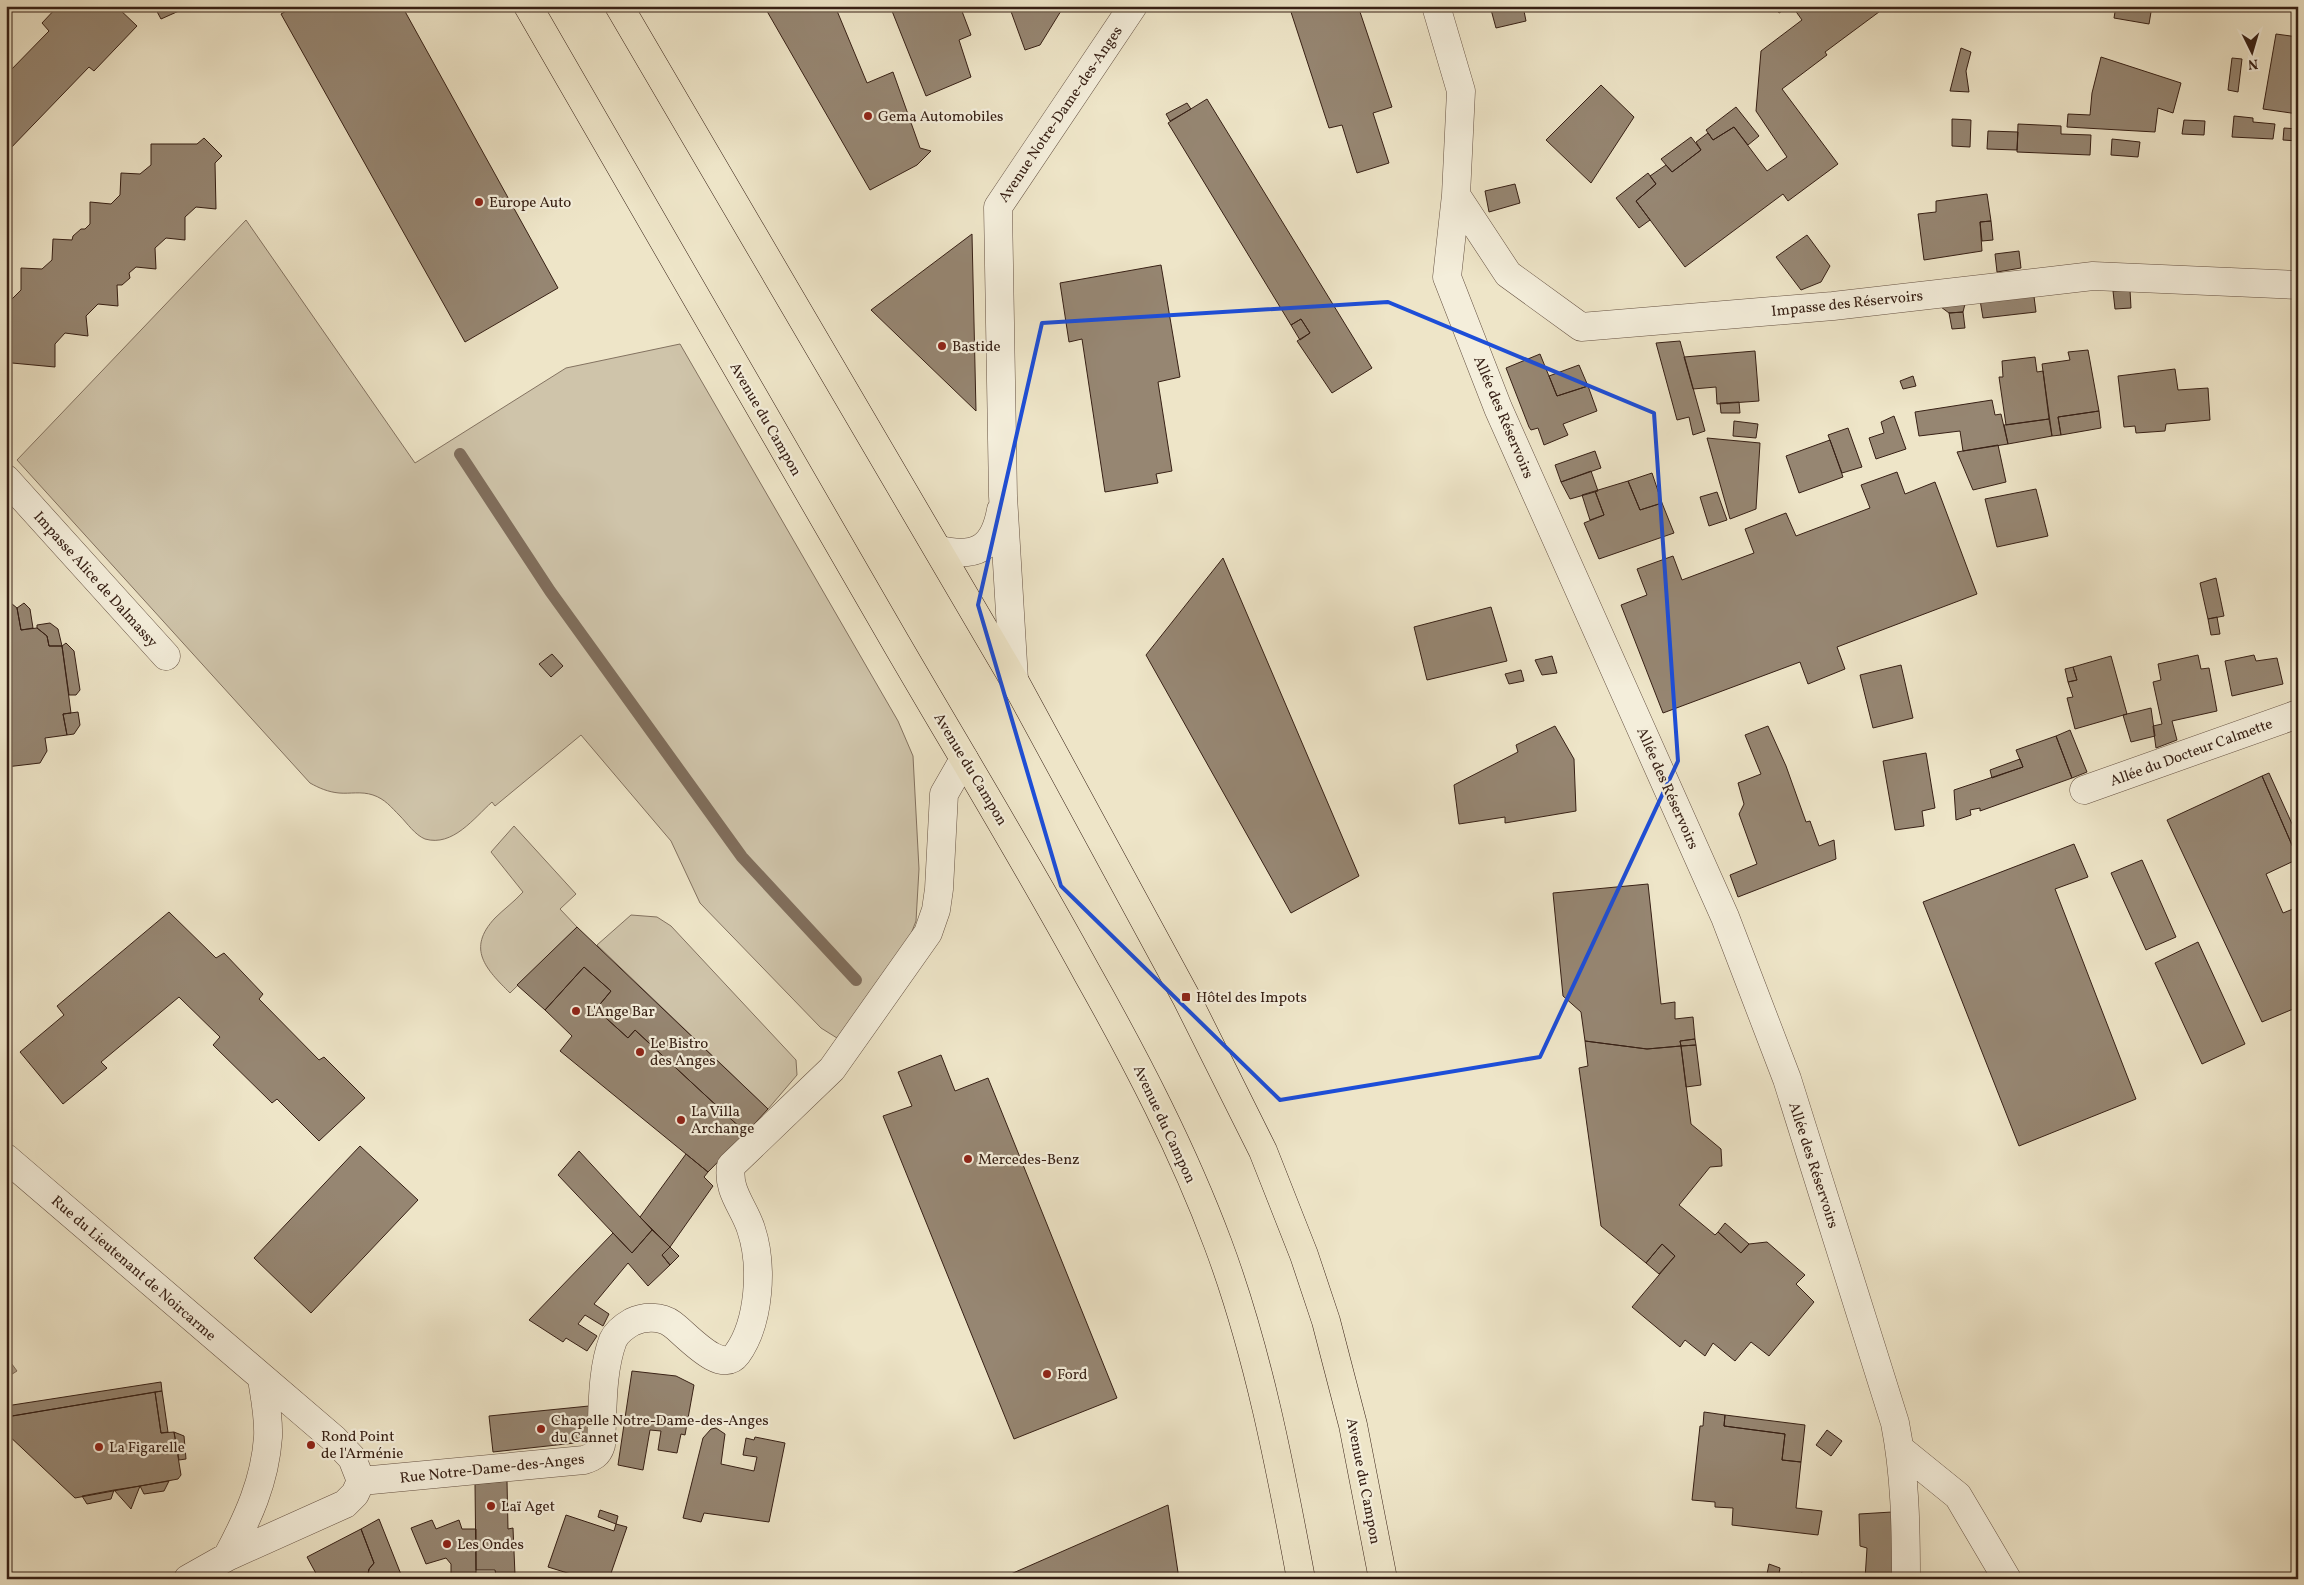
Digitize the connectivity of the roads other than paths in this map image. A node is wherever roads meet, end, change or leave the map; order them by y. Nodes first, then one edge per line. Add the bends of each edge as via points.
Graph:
1 (528, 6) edge
2 (619, 6) edge
3 (1133, 6) edge
4 (1436, 6) edge
5 (1456, 195) junction
6 (2298, 285) edge
7 (6, 480) edge
8 (1003, 496) junction
9 (938, 550) junction
10 (166, 656) dead end
11 (1014, 680) junction
12 (2298, 714) edge
13 (964, 760) junction
14 (2084, 790) dead end
15 (6, 1158) edge
16 (262, 1379) junction
17 (1900, 1449) junction
18 (361, 1481) junction
19 (227, 1557) junction
20 (188, 1579) edge
21 (1301, 1579) edge
22 (1383, 1579) edge
23 (1906, 1579) edge
24 (2007, 1579) edge

1 - 13 main road, Avenue du Campon
2 - 9 main road, Avenue du Campon
3 - 8 street, Avenue Notre-Dame-des-Anges via 998,207
4 - 5 street, Allée des Réservoirs via 1461,91
5 - 6 street, Impasse des Réservoirs via 1508,274 1581,328 1832,306 2093,276
5 - 17 street, Allée des Réservoirs via 1447,277 1498,408 1725,917 1786,1080 1895,1423
7 - 10 street, Impasse Alice de Dalmassy
8 - 9 street, Avenue Notre-Dame-des-Anges via 999,523 993,537 984,546 958,554
8 - 11 street, Avenue Notre-Dame-des-Anges
9 - 11 main road, Avenue du Campon
11 - 22 main road, Avenue du Campon via 1186,997 1263,1151 1326,1321 1353,1424
12 - 14 street, Allée du Docteur Calmette
13 - 18 street, Rue Notre-Dame-des-Anges via 944,794 939,889 928,933 832,1069 732,1166 732,1190 751,1229 759,1263 751,1321 736,1354 730,1360 722,1361 694,1344 671,1323 655,1318 637,1320 623,1327 614,1337 605,1380 601,1445 592,1457
13 - 21 main road, Avenue du Campon via 1028,865 1131,1052 1215,1236 1244,1325 1265,1405
15 - 16 street, Rue du Lieutenant de Noircarme
16 - 18 street, Rue du Lieutenant de Noircarme via 334,1439 352,1458
16 - 19 street via 268,1436 265,1462 248,1518
17 - 23 street, Allée des Réservoirs
17 - 24 street via 1958,1496
18 - 19 street via 345,1504
19 - 20 street

